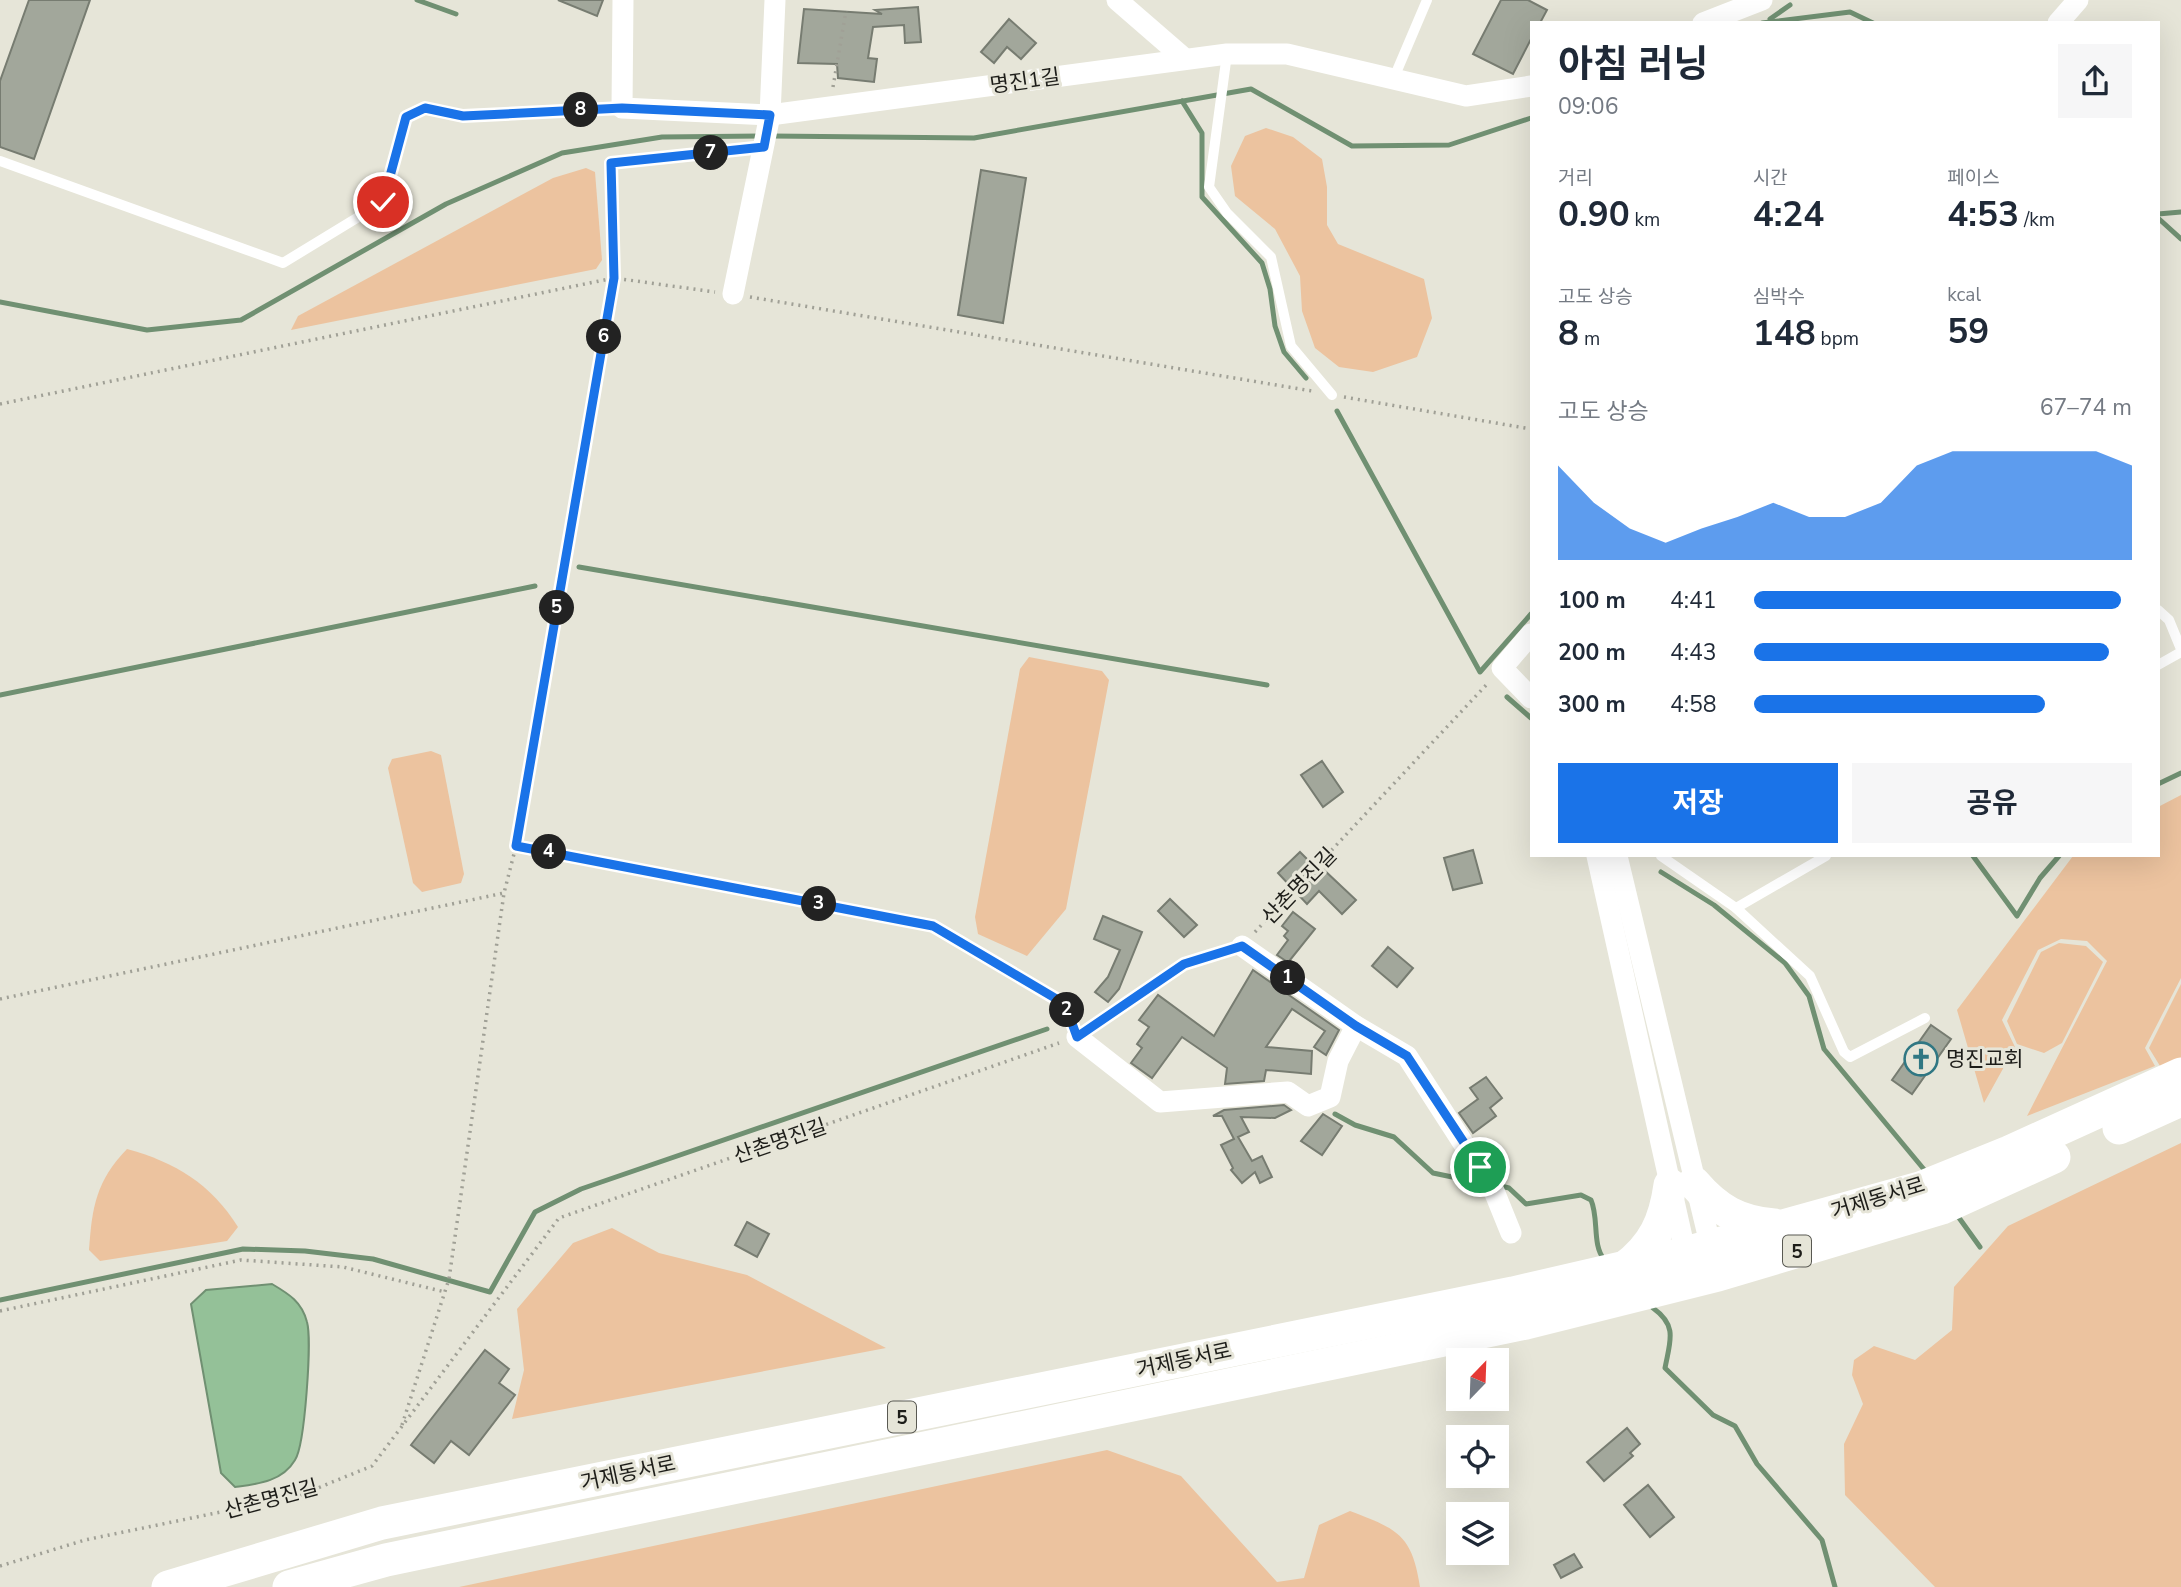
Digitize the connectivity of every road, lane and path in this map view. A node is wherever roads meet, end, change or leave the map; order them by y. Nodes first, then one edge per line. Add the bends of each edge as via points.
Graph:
1 (622, 0) edge
2 (775, 0) edge
3 (1118, 0) edge
4 (1427, 0) edge
5 (1762, 0) edge
6 (2078, 0) edge
7 (846, 11) dead end
8 (1708, 21) edge
9 (2060, 21) edge
10 (1227, 54) junction
11 (1185, 59) junction
12 (1393, 80) junction
13 (1530, 86) edge
14 (832, 107) junction
15 (622, 108) junction
16 (770, 115) junction
17 (764, 147) junction
18 (0, 161) edge
19 (614, 278) junction
20 (733, 294) junction
21 (1332, 395) junction
22 (0, 404) edge
23 (1530, 429) edge
24 (2160, 612) edge
25 (1530, 638) edge
26 (2181, 651) edge
27 (1524, 659) edge
28 (2160, 664) edge
29 (1502, 668) junction
30 (1530, 697) edge
31 (516, 846) junction
32 (1597, 857) edge
33 (1617, 857) edge
34 (1662, 857) edge
35 (1824, 857) edge
36 (504, 893) junction
37 (1736, 908) junction
38 (1242, 946) junction
39 (0, 999) edge
40 (1925, 1018) dead end
41 (1356, 1026) junction
42 (1077, 1037) junction
43 (2181, 1074) edge
44 (2181, 1100) edge
45 (1682, 1184) junction
46 (1943, 1192) junction
47 (1784, 1225) junction
48 (1511, 1233) dead end
49 (1701, 1264) junction
50 (1622, 1269) junction
51 (445, 1292) junction
52 (0, 1311) edge
53 (401, 1428) junction
54 (0, 1566) edge
55 (168, 1587) edge
56 (289, 1587) edge

1 - 15 street
2 - 16 street
3 - 11 street
4 - 12 lane
5 - 8 street
6 - 9 street
7 - 14 path via 833,75
10 - 11 street, 명진1길
10 - 12 street, 명진1길 via 1287,54
10 - 21 lane via 1209,187 1227,213 1270,257 1291,346
11 - 14 street, 명진1길
12 - 13 street, 명진1길 via 1466,96
14 - 16 street, 명진1길
15 - 16 street, 명진1길
15 - 18 lane via 463,116 425,108 406,117 383,202 284,263
16 - 17 street
17 - 19 path via 611,163
17 - 20 street
19 - 20 path
19 - 22 path
19 - 31 path
20 - 21 path
21 - 23 path
24 - 26 lane via 2169,620
25 - 27 street
26 - 28 lane
27 - 29 street
29 - 30 street
29 - 38 path, 산촌명진길
31 - 36 path
31 - 42 path via 933,926 1065,1004
32 - 45 street
33 - 45 street
34 - 37 lane
35 - 37 lane
36 - 39 path
36 - 51 path
37 - 40 lane via 1811,976 1850,1057
38 - 41 street
38 - 42 path, 산촌명진길 via 1184,964
41 - 42 street via 1338,1061 1330,1097 1308,1106 1287,1092 1160,1102
41 - 48 street via 1407,1056 1480,1167
42 - 53 path, 산촌명진길 via 559,1218
43 - 46 main road, 거제동서로 / 5 via 2009,1152
44 - 46 main road, 거제동서로 / 5
45 - 47 main road via 1731,1215
45 - 49 street
45 - 50 main road via 1657,1235
46 - 47 main road, 거제동서로 / 5
46 - 49 main road, 거제동서로 / 5
47 - 49 main road, 거제동서로 / 5
49 - 50 main road, 거제동서로 / 5
49 - 56 main road, 거제동서로 / 5 via 1526,1323 386,1560
50 - 55 main road, 거제동서로 / 5 via 382,1523
51 - 52 path via 343,1268 241,1260
51 - 53 path
53 - 54 path, 산촌명진길 via 372,1466 298,1496 85,1540

